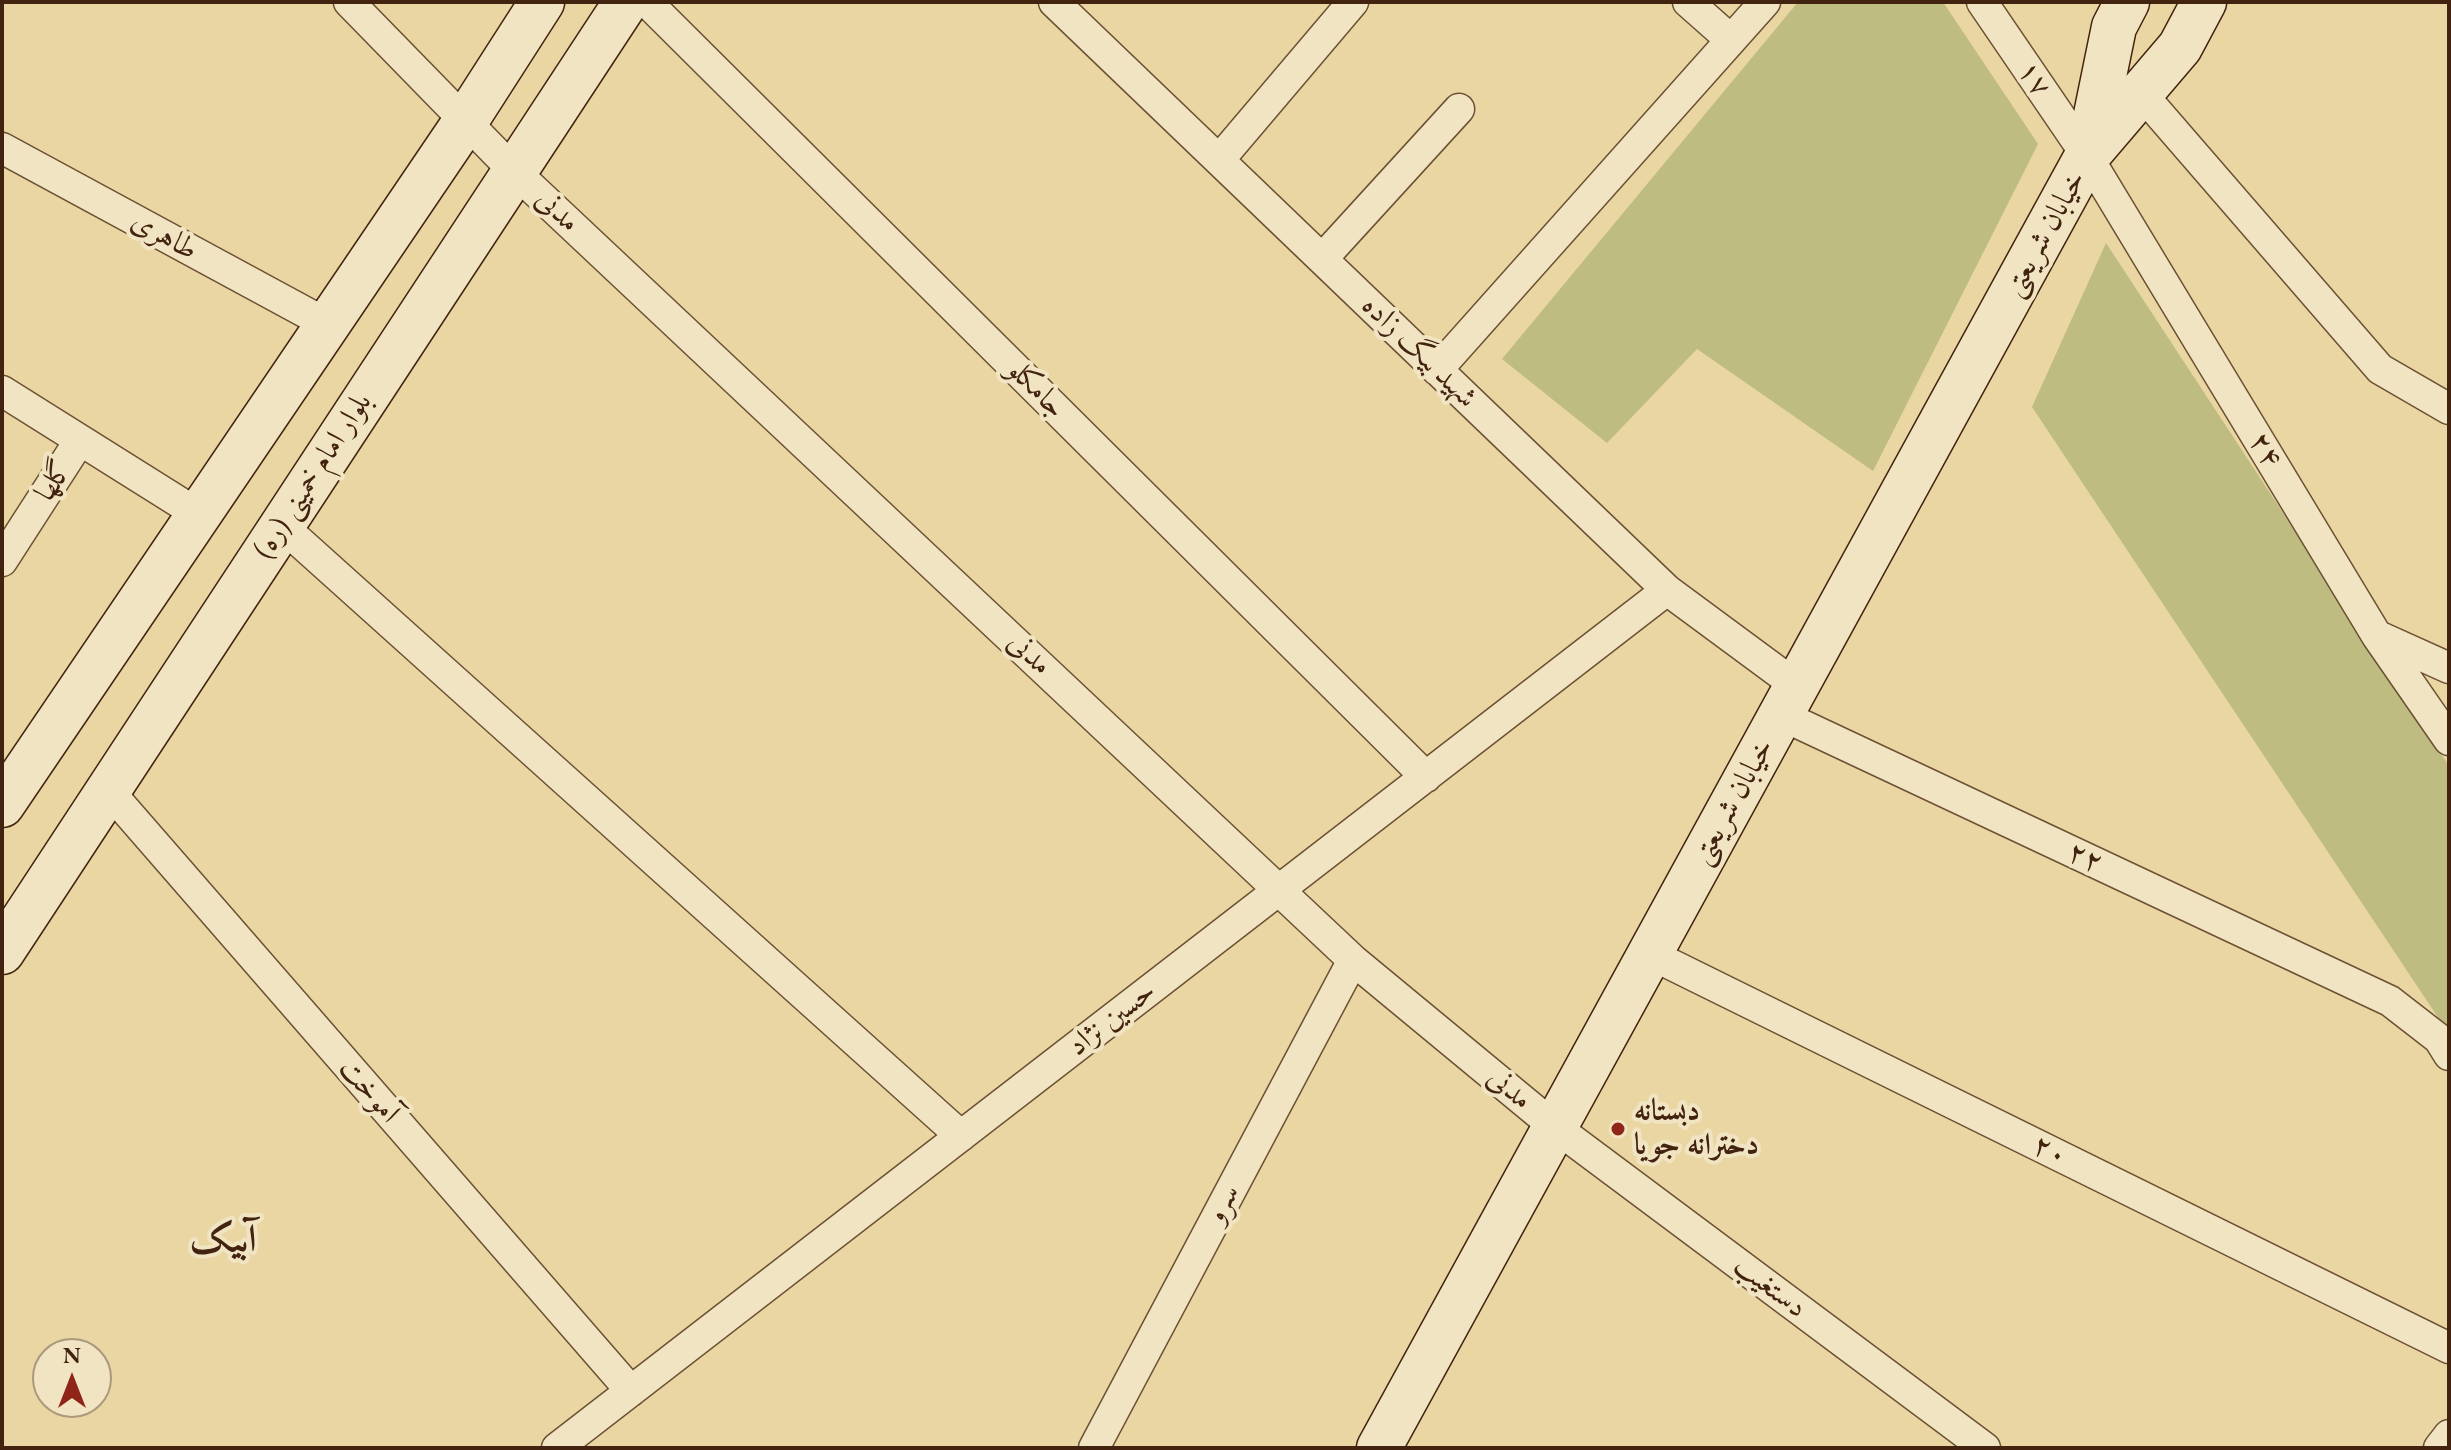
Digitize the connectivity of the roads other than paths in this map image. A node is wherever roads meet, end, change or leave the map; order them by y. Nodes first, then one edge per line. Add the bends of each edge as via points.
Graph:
1 (349, 2) edge
2 (542, 2) edge
3 (626, 2) edge
4 (647, 2) edge
5 (1054, 2) edge
6 (1353, 2) edge
7 (1688, 2) edge
8 (1765, 2) edge
9 (1982, 2) edge
10 (2127, 2) edge
11 (2204, 2) edge
12 (1731, 40) junction
13 (2141, 93) junction
14 (1459, 109) dead end
15 (465, 122) junction
16 (2, 148) edge
17 (2087, 156) junction
18 (1219, 160) junction
19 (514, 171) junction
20 (1322, 259) junction
21 (327, 324) junction
22 (1437, 370) junction
23 (2, 391) edge
24 (2449, 409) edge
25 (80, 440) junction
26 (198, 514) junction
27 (281, 525) junction
28 (2, 561) edge
29 (1667, 590) junction
30 (2377, 636) junction
31 (2449, 668) edge
32 (1789, 701) junction
33 (2449, 740) edge
34 (1426, 777) junction
35 (108, 790) junction
36 (2, 805) edge
37 (1280, 889) junction
38 (2, 952) edge
39 (1650, 954) junction
40 (1353, 960) junction
41 (2449, 1055) edge
42 (1555, 1127) junction
43 (961, 1136) junction
44 (2449, 1348) edge
45 (631, 1391) junction
46 (2449, 1435) edge
47 (557, 1448) edge
48 (1094, 1448) edge
49 (1379, 1448) edge
50 (1985, 1448) edge
51 (2439, 1448) edge

1 - 15 street, مدنی
2 - 15 main road
3 - 19 main road, بلوار امام خمینی (ره)
4 - 34 street, جامکلو
5 - 18 street, شهید بیگ زاده
6 - 18 street
7 - 12 street
8 - 12 street
9 - 17 street, ۱۷
10 - 17 main road, خیابان شریعتی via 2114,27
11 - 13 main road, خیابان شریعتی via 2180,47
12 - 22 street
13 - 17 main road, خیابان شریعتی
13 - 24 street via 2380,369
14 - 20 street
15 - 19 street, مدنی
15 - 21 main road
16 - 21 street, طاهری
17 - 30 street, ۲۴
17 - 32 main road, خیابان شریعتی
18 - 20 street, شهید بیگ زاده
19 - 27 main road, بلوار امام خمینی (ره)
19 - 37 street, مدنی
20 - 22 street, شهید بیگ زاده
21 - 26 main road
22 - 29 street, شهید بیگ زاده
23 - 25 street
25 - 26 street
25 - 28 street, گلها
26 - 36 main road
27 - 35 main road, بلوار امام خمینی (ره)
27 - 43 street
29 - 32 street, شهید بیگ زاده
29 - 34 street, حسین نژاد
30 - 31 street
30 - 33 street, ۲۴
32 - 39 main road, خیابان شریعتی
32 - 41 street, ۲۲ via 2390,1001 2439,1039
34 - 37 street, حسین نژاد
35 - 38 main road, بلوار امام خمینی (ره)
35 - 45 street, آموخت
37 - 40 street, مدنی
37 - 43 street, حسین نژاد
39 - 42 main road, خیابان شریعتی
39 - 44 street, ۲۰
40 - 42 street, مدنی
40 - 48 street, سرو
42 - 49 main road, خیابان شریعتی
42 - 50 street, دستغیب
43 - 45 street, حسین نژاد
45 - 47 street, حسین نژاد
46 - 51 street

